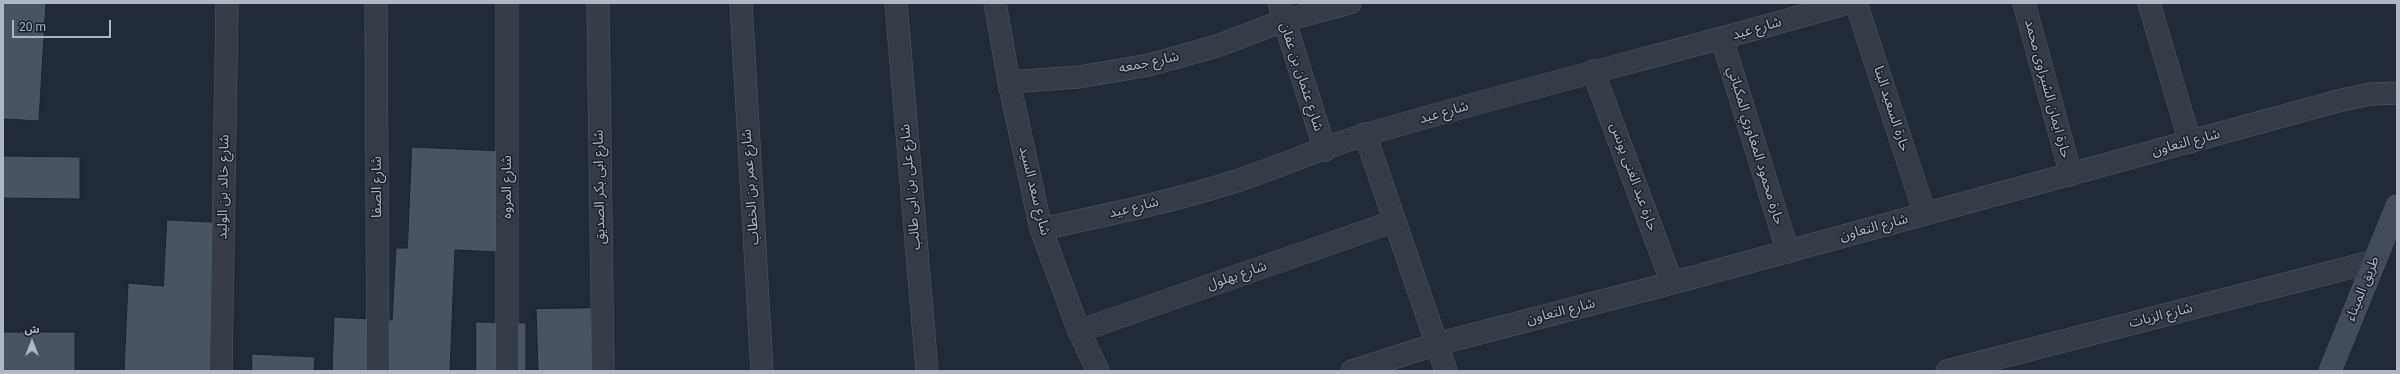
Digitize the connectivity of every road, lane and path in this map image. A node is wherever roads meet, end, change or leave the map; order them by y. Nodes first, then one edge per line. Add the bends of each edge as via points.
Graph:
1 (227, 3) edge
2 (376, 3) edge
3 (507, 3) edge
4 (598, 3) edge
5 (741, 3) edge
6 (896, 3) edge
7 (995, 3) edge
8 (1350, 3) edge
9 (1848, 3) edge
10 (1856, 3) edge
11 (2024, 3) edge
12 (2149, 3) edge
13 (1281, 12) edge
14 (1722, 39) junction
15 (1593, 71) junction
16 (1008, 82) junction
17 (2397, 93) edge
18 (1365, 134) junction
19 (2190, 142) junction
20 (1325, 150) junction
21 (2070, 174) junction
22 (2397, 206) edge
23 (1925, 214) junction
24 (1395, 221) junction
25 (1041, 229) junction
26 (1788, 252) junction
27 (2375, 261) junction
28 (1672, 283) junction
29 (1079, 331) junction
30 (1437, 344) junction
31 (221, 371) edge
32 (378, 371) edge
33 (507, 371) edge
34 (603, 371) edge
35 (762, 371) edge
36 (927, 371) edge
37 (1098, 371) edge
38 (1352, 371) edge
39 (1446, 371) edge
40 (1947, 371) edge
41 (2330, 371) edge

1 - 31 street, شارع خالد بن الوليد
2 - 32 street, شارع الصفا
3 - 33 street, شارع المروه
4 - 34 street, شارع ابى بكر الصديق
5 - 35 street, شارع عمر بن الخطاب
6 - 36 street, شارع على بن ابى طالب
7 - 16 street, شارع سعد السيد
8 - 13 street, شارع جمعه
9 - 14 street, شارع عيد
10 - 23 street, حارة السعيد البنا
11 - 21 street, حارة ايمان الشبراوى محمد
12 - 19 street
13 - 16 street, شارع جمعه via 1217,46 1149,65 1079,77
13 - 20 street, شارع عثمان بن عفان
14 - 15 street, شارع عيد
14 - 26 street, حارة محمود المغاوري المكباتي
15 - 18 street, شارع عيد
15 - 28 street, حارة عبد الغنى يونس
16 - 25 street, شارع سعد السيد
17 - 19 street, شارع التعاون via 2370,94
18 - 20 street, شارع عيد
18 - 24 street
19 - 21 street, شارع التعاون
20 - 25 street, شارع عيد via 1225,184 1137,209
21 - 23 street, شارع التعاون
22 - 27 street, طريق الميناء
23 - 26 street, شارع التعاون
24 - 29 street, شارع بهلول
24 - 30 street
25 - 29 street, شارع سعد السيد
26 - 28 street, شارع التعاون
27 - 40 street, شارع الزيات
27 - 41 street, طريق الميناء
28 - 30 street, شارع التعاون
29 - 37 street, شارع سعد السيد
30 - 38 street, شارع التعاون
30 - 39 street

